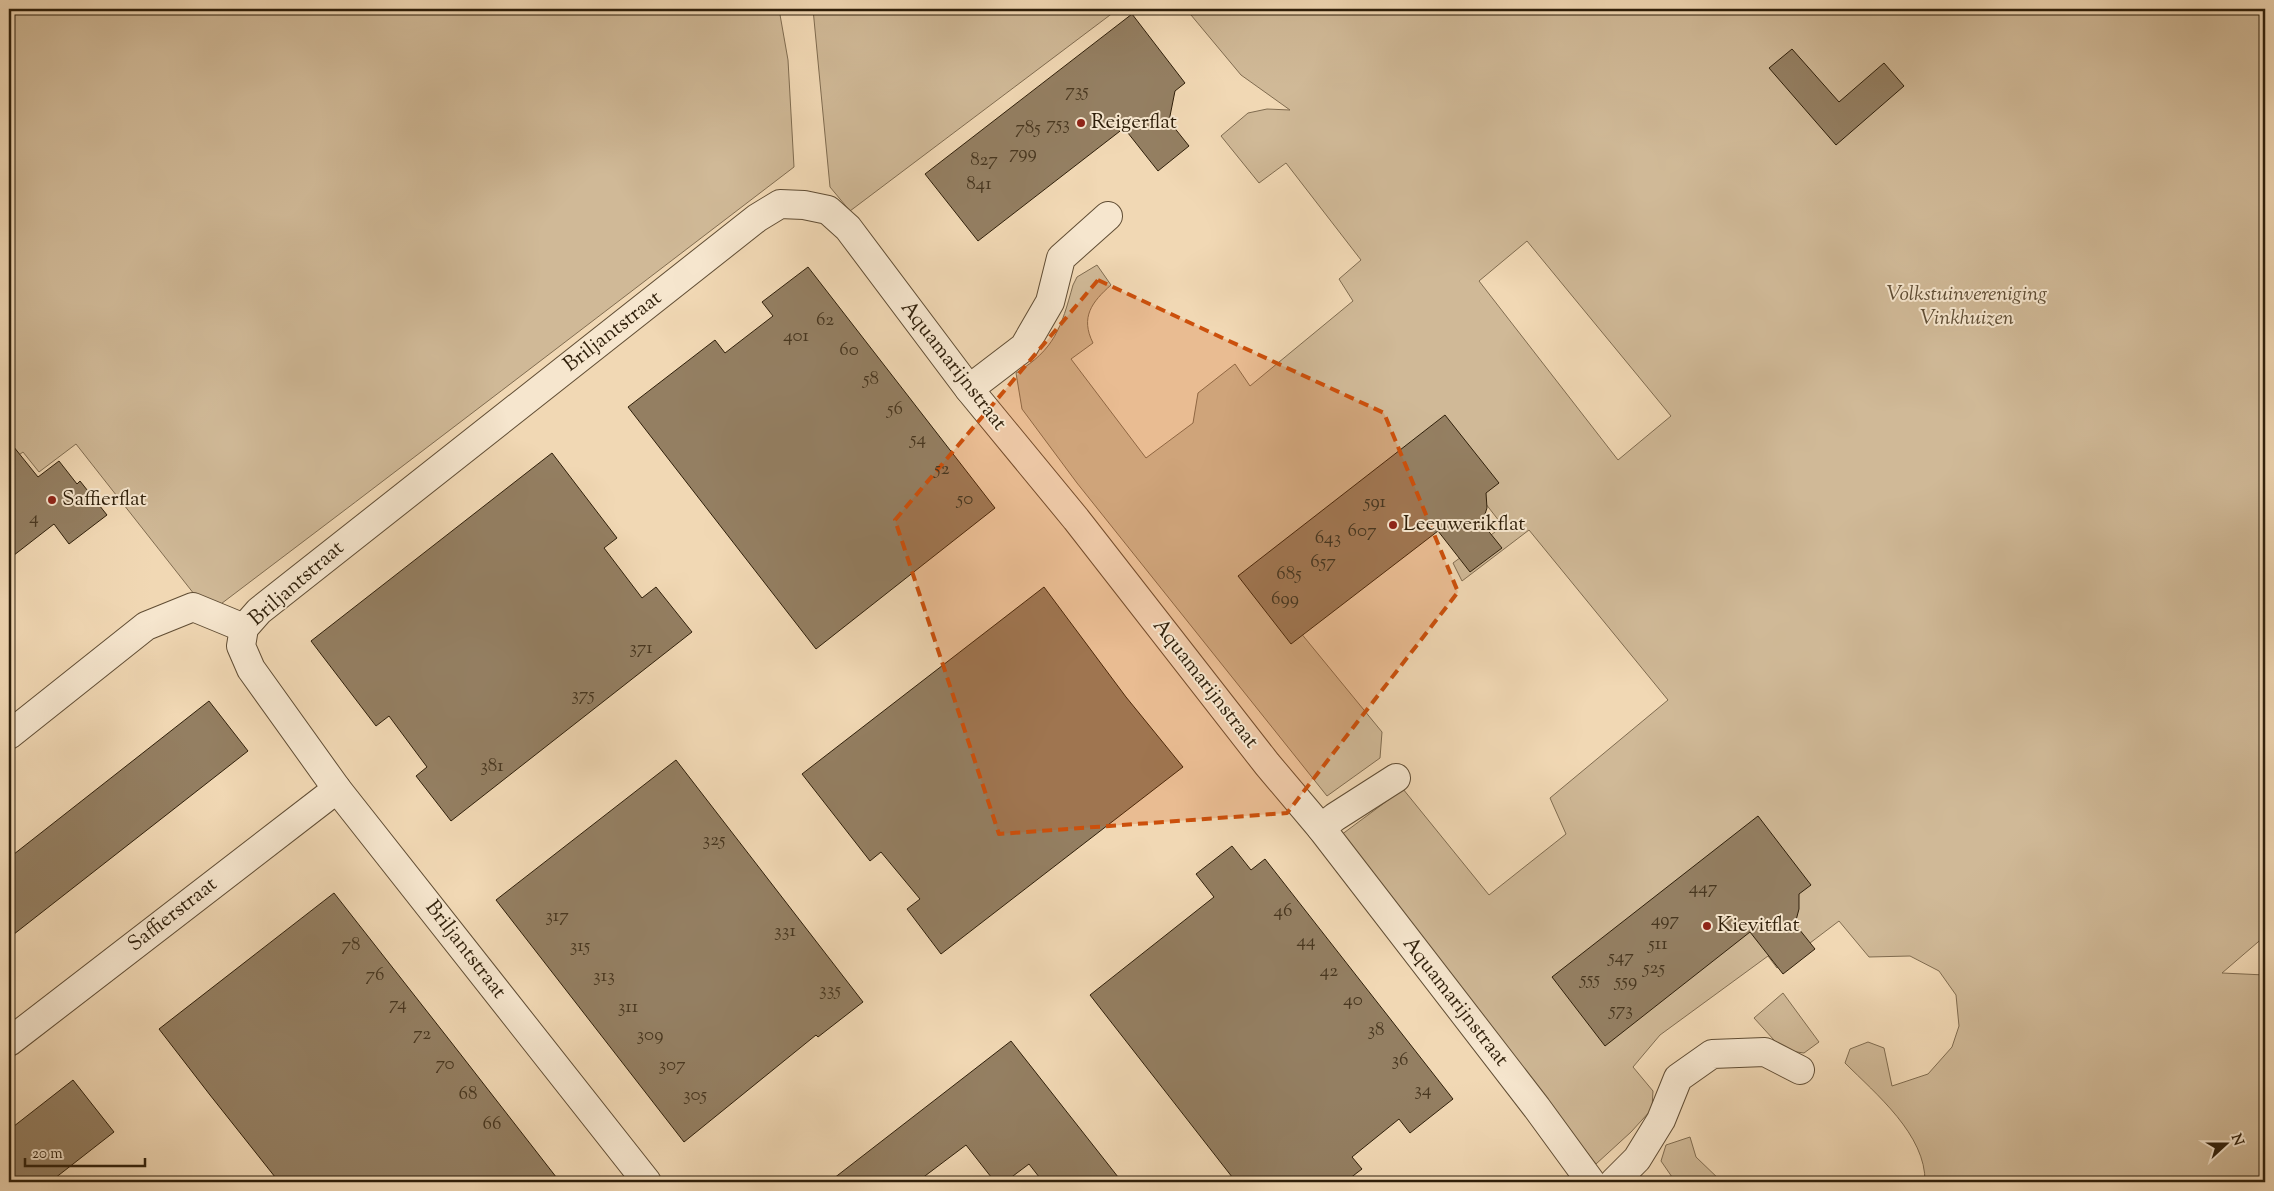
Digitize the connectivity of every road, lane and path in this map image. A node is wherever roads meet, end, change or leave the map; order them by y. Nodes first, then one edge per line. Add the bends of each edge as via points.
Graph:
1 (804, 205) joint
2 (1108, 216) dead end
3 (969, 389) junction
4 (244, 628) junction
5 (9, 735) edge
6 (1396, 778) dead end
7 (337, 789) junction
8 (1321, 828) junction
9 (9, 1042) edge
10 (1800, 1070) dead end
11 (647, 1182) edge
12 (1591, 1182) edge
13 (1614, 1182) edge

1 - 3 street, Aquamarijnstraat via 828,210 848,228
1 - 4 street, Briljantstraat via 780,204 757,218 277,596
2 - 3 street via 1061,258 1050,302 1024,347
3 - 8 street, Aquamarijnstraat
4 - 5 street via 193,607 146,626
4 - 7 street, Briljantstraat via 241,646 251,669
6 - 8 street
7 - 9 street, Saffierstraat
7 - 11 street, Briljantstraat
8 - 12 street, Aquamarijnstraat via 1538,1108
10 - 13 street via 1765,1052 1712,1054 1678,1078 1661,1120 1637,1159

